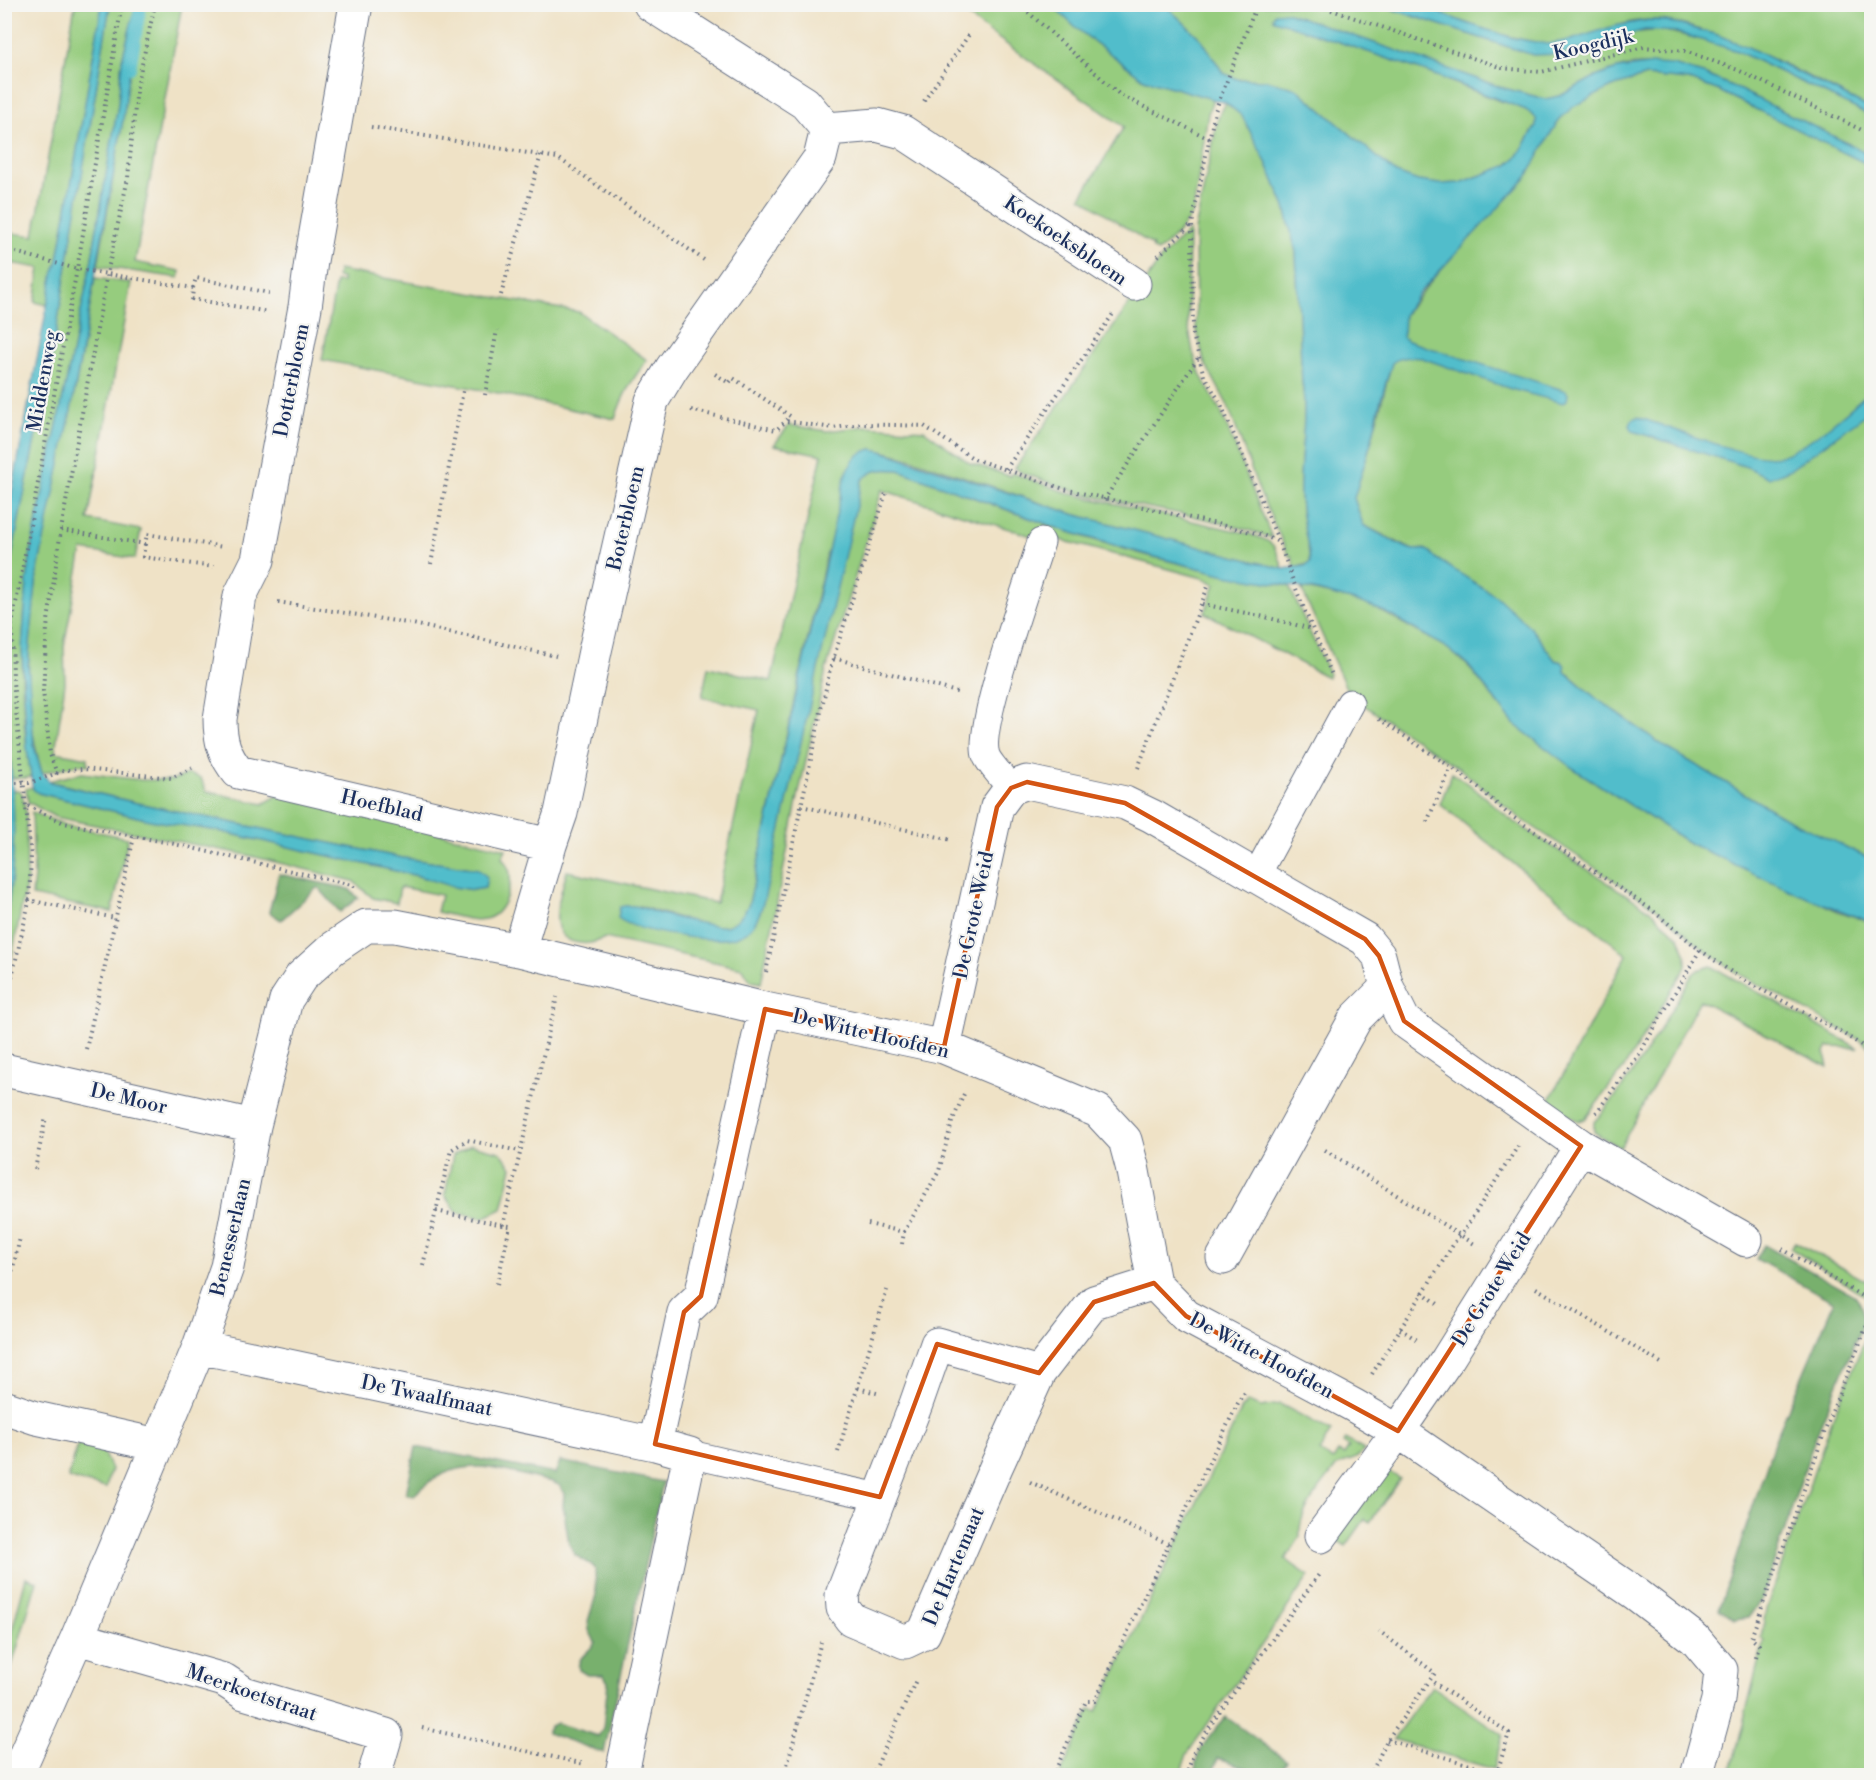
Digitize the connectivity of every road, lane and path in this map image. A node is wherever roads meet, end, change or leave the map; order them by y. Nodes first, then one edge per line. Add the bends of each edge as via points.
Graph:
1 (122, 4) edge
2 (155, 4) edge
3 (356, 4) edge
4 (650, 4) edge
5 (1019, 4) edge
6 (1260, 4) edge
7 (1314, 4) edge
8 (970, 33) dead end
9 (335, 121) junction
10 (827, 129) junction
11 (903, 132) junction
12 (1872, 135) edge
13 (1210, 139) junction
14 (541, 155) junction
15 (1192, 224) junction
16 (4, 249) edge
17 (77, 268) junction
18 (107, 274) junction
19 (732, 284) junction
20 (1134, 284) junction
21 (194, 288) junction
22 (501, 295) dead end
23 (497, 330) dead end
24 (1198, 357) junction
25 (672, 368) junction
26 (463, 391) dead end
27 (485, 395) dead end
28 (651, 401) junction
29 (786, 421) junction
30 (1006, 469) junction
31 (886, 493) dead end
32 (1104, 500) junction
33 (61, 530) junction
34 (1041, 542) dead end
35 (1279, 542) junction
36 (145, 544) junction
37 (225, 554) junction
38 (258, 560) junction
39 (431, 564) dead end
40 (1209, 584) dead end
41 (240, 596) junction
42 (1202, 604) junction
43 (1313, 629) junction
44 (834, 658) junction
45 (592, 664) junction
46 (991, 701) junction
47 (1350, 703) junction
48 (225, 752) junction
49 (1451, 767) junction
50 (57, 774) junction
51 (4, 783) edge
52 (20, 784) junction
53 (1011, 788) junction
54 (1125, 803) junction
55 (27, 806) junction
56 (801, 806) junction
57 (1427, 822) dead end
58 (134, 837) junction
59 (550, 844) junction
60 (988, 849) junction
61 (1256, 876) junction
62 (28, 900) junction
63 (115, 918) junction
64 (366, 926) junction
65 (519, 950) junction
66 (1700, 950) junction
67 (564, 961) junction
68 (1387, 987) junction
69 (765, 1009) junction
70 (4, 1012) edge
71 (944, 1047) junction
72 (1872, 1052) edge
73 (976, 1060) junction
74 (4, 1070) edge
75 (66, 1084) junction
76 (1538, 1115) junction
77 (254, 1126) junction
78 (1293, 1132) junction
79 (1575, 1142) junction
80 (519, 1151) junction
81 (35, 1169) dead end
82 (435, 1211) junction
83 (868, 1224) dead end
84 (503, 1225) junction
85 (904, 1232) junction
86 (1461, 1235) junction
87 (20, 1238) dead end
88 (1746, 1240) joint
89 (902, 1244) dead end
90 (1223, 1258) dead end
91 (423, 1265) dead end
92 (1504, 1266) junction
93 (1154, 1283) junction
94 (497, 1284) dead end
95 (887, 1290) dead end
96 (1872, 1302) edge
97 (5, 1303) edge
98 (1872, 1313) edge
99 (199, 1347) junction
100 (1269, 1361) junction
101 (1661, 1363) dead end
102 (1040, 1373) junction
103 (1353, 1405) junction
104 (4, 1407) edge
105 (1398, 1431) junction
106 (655, 1444) junction
107 (158, 1445) junction
108 (690, 1454) junction
109 (996, 1467) junction
110 (827, 1486) junction
111 (880, 1497) junction
112 (1321, 1536) joint
113 (1169, 1544) junction
114 (851, 1618) junction
115 (1378, 1631) dead end
116 (924, 1633) junction
117 (77, 1638) junction
118 (1721, 1670) junction
119 (1430, 1680) junction
120 (386, 1735) junction
121 (1387, 1740) junction
122 (622, 1773) joint
123 (1187, 1775) edge
124 (16, 1776) edge
125 (374, 1776) edge
126 (784, 1776) edge
127 (872, 1776) edge
128 (1053, 1776) edge
129 (1370, 1776) edge
130 (1697, 1776) edge

1 - 17 path, Middenweg
2 - 18 path via 136,87 128,178
3 - 9 street, Dotterbloem
4 - 10 street via 805,103
5 - 13 path via 1120,95
6 - 13 path via 1215,111
7 - 12 path, Koogdijk via 1502,68 1540,72 1644,47 1685,51 1738,70
8 - 11 path
9 - 14 path
9 - 38 street, Dotterbloem
10 - 11 street, Koekoeksbloem via 877,125
10 - 19 street, Boterbloem via 820,158
11 - 20 street, Koekoeksbloem
13 - 15 path
14 - 19 path via 558,158
14 - 22 path
15 - 20 path
15 - 24 path via 1193,335
16 - 17 path
17 - 18 path
17 - 52 path, Middenweg via 12,625
18 - 21 path
18 - 33 path
19 - 25 street, Boterbloem
20 - 30 path, Koekoeksbloem
21 - 21 path via 192,299 269,312 272,293 196,278
23 - 27 path
24 - 32 path
24 - 35 path
25 - 28 street, Boterbloem
25 - 29 path via 705,368 729,383 733,378 790,416
26 - 39 path
28 - 29 path via 776,430
28 - 45 street, Boterbloem
29 - 30 path via 833,428 862,424 924,426 974,459
30 - 32 path
31 - 44 path
32 - 35 path via 1260,534
33 - 36 path
33 - 50 path via 47,628 43,691 50,754
34 - 46 street
35 - 43 path
36 - 37 path via 147,534 226,548
36 - 37 path via 143,557 223,568
37 - 38 path
38 - 41 street, Dotterbloem
40 - 42 path
41 - 45 path via 414,624
41 - 48 street, Dotterbloem via 220,719
42 - 43 path
42 - 54 path
43 - 47 path via 1342,698
44 - 46 path
44 - 56 path
45 - 59 street, Boterbloem via 561,813
46 - 53 street via 984,741 986,756
47 - 49 path
47 - 61 street
48 - 50 path via 171,778 84,769
48 - 59 street, Hoefblad via 238,772
49 - 57 path
49 - 66 path via 1507,813 1652,910
50 - 52 path
51 - 52 path
52 - 55 path, Middenweg
53 - 54 street via 1027,782
53 - 60 street, De Grote Weid via 997,807
54 - 61 street
55 - 58 path via 64,823
55 - 62 path, Middenweg
56 - 60 path
56 - 69 path via 764,984
58 - 63 path
58 - 64 path via 352,885 363,897
59 - 65 street, Boterbloem
60 - 71 street, De Grote Weid
61 - 68 street via 1365,939 1379,956
62 - 63 path
62 - 70 path, Middenweg
63 - 75 path
64 - 65 street via 395,926
64 - 77 street, Benesserlaan via 300,977 286,1000
65 - 67 street, De Witte Hoofden
66 - 72 path via 1740,978
66 - 79 path via 1638,1056
67 - 69 street, De Witte Hoofden
67 - 80 path
68 - 76 street via 1404,1021
68 - 78 street via 1356,1018
69 - 71 street, De Witte Hoofden
69 - 106 street via 701,1296 684,1312
71 - 73 street, De Witte Hoofden
73 - 85 path via 952,1122 939,1171
73 - 93 street, De Witte Hoofden via 1098,1111 1125,1140
74 - 75 street, De Moor
75 - 77 street, De Moor
75 - 81 path
76 - 79 street
76 - 86 path
77 - 99 street, Benesserlaan via 227,1267
78 - 86 path
78 - 90 street
79 - 88 street
79 - 92 street, De Grote Weid
80 - 82 path via 467,1140 451,1150
80 - 84 path
82 - 84 path
82 - 91 path
83 - 85 path
84 - 94 path via 510,1226
85 - 89 path
86 - 92 path
86 - 103 path
87 - 97 path
88 - 96 path via 1779,1247
92 - 101 path
92 - 105 street, De Grote Weid
93 - 100 street, De Witte Hoofden via 1186,1316
93 - 102 street, De Hartemaat via 1095,1302
95 - 110 path
98 - 118 path via 1830,1414 1751,1638 1759,1645 1751,1675
99 - 106 street, De Twaalfmaat
99 - 107 street, Benesserlaan
100 - 103 street, De Witte Hoofden
100 - 113 path via 1240,1399
102 - 109 street, De Hartemaat
102 - 111 street via 937,1344
103 - 105 street, De Witte Hoofden
104 - 107 street via 36,1418
105 - 112 street
105 - 118 street, De Witte Hoofden via 1635,1594 1695,1639
106 - 108 street, De Twaalfmaat
107 - 117 street, Benesserlaan
108 - 110 street
108 - 122 street
109 - 113 path
109 - 116 street, De Hartemaat
110 - 111 street
111 - 114 street via 842,1595 843,1608
112 - 123 path via 1335,1551 1212,1723 1194,1752
113 - 128 path via 1095,1701 1086,1701
114 - 116 street, De Hartemaat via 905,1642
114 - 126 path via 824,1628
115 - 119 path via 1435,1673
116 - 127 path via 922,1668
117 - 120 street, Meerkoetstraat via 224,1680 244,1693
117 - 124 street, Benesserlaan
118 - 130 street via 1718,1700
119 - 121 path
119 - 121 path via 1509,1733 1497,1773
120 - 122 path via 420,1728
120 - 125 street
121 - 129 path

